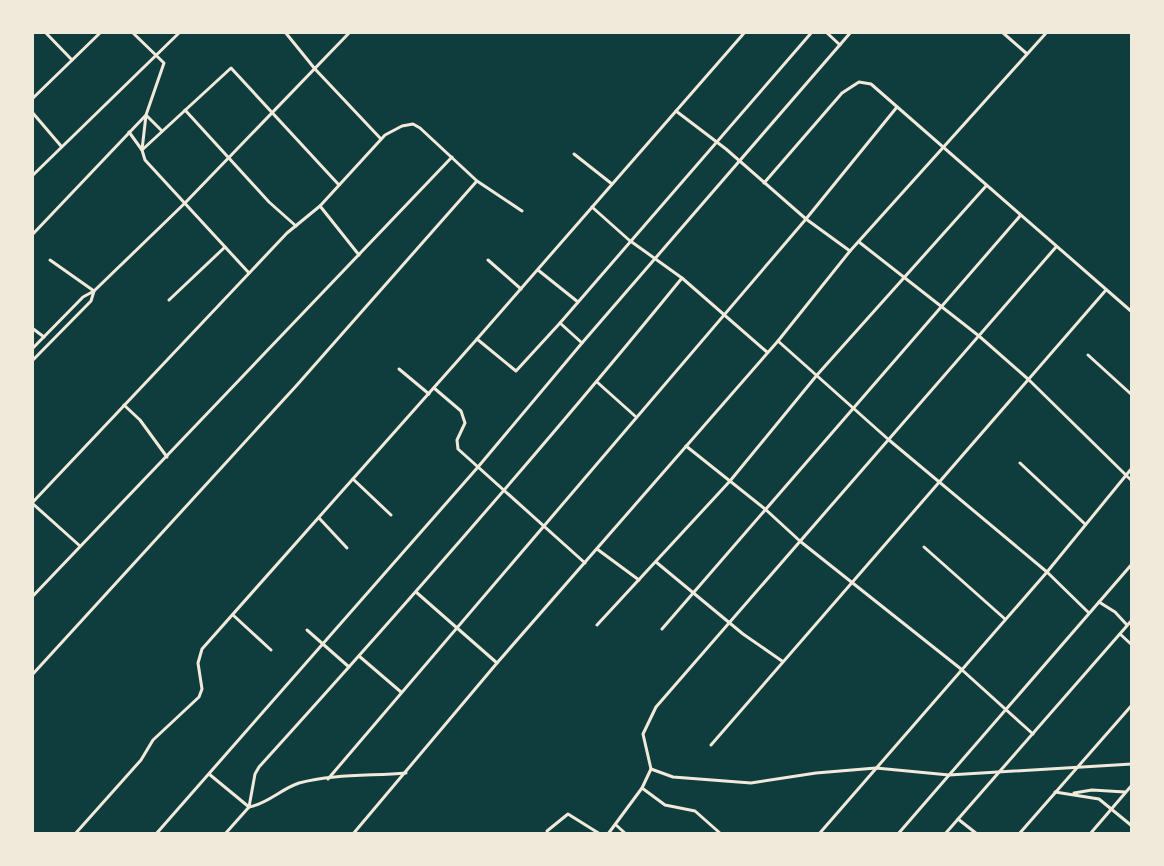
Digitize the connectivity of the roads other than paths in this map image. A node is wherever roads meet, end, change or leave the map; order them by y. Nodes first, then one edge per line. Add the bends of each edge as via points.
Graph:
1 (45, 32) edge
2 (101, 32) edge
3 (132, 32) edge
4 (180, 32) edge
5 (285, 32) edge
6 (350, 32) edge
7 (745, 32) edge
8 (812, 32) edge
9 (826, 32) edge
10 (851, 32) edge
11 (1002, 32) edge
12 (1047, 32) edge
13 (840, 45) junction
14 (1027, 54) junction
15 (157, 56) junction
16 (72, 60) junction
17 (315, 69) junction
18 (32, 99) edge
19 (897, 107) junction
20 (185, 110) junction
21 (676, 111) junction
22 (32, 112) edge
23 (272, 113) junction
24 (146, 115) junction
25 (162, 131) junction
26 (129, 132) junction
27 (381, 139) junction
28 (716, 143) junction
29 (61, 146) junction
30 (944, 148) junction
31 (142, 150) junction
32 (574, 154) dead end
33 (452, 157) junction
34 (228, 158) junction
35 (739, 161) junction
36 (32, 176) edge
37 (477, 181) junction
38 (764, 183) junction
39 (612, 184) junction
40 (339, 185) junction
41 (986, 186) junction
42 (185, 203) junction
43 (320, 206) junction
44 (592, 207) junction
45 (522, 211) dead end
46 (1020, 216) junction
47 (806, 219) junction
48 (296, 226) junction
49 (32, 235) edge
50 (629, 240) junction
51 (859, 242) junction
52 (225, 247) junction
53 (1056, 247) junction
54 (850, 251) junction
55 (359, 255) junction
56 (655, 258) junction
57 (50, 260) dead end
58 (488, 260) dead end
59 (538, 270) junction
60 (249, 273) junction
61 (904, 277) junction
62 (682, 278) junction
63 (521, 289) junction
64 (1106, 290) junction
65 (94, 291) junction
66 (169, 300) dead end
67 (578, 302) junction
68 (1132, 304) edge
69 (942, 307) junction
70 (1130, 310) edge
71 (724, 314) junction
72 (560, 323) junction
73 (32, 328) edge
74 (979, 336) junction
75 (44, 337) junction
76 (477, 339) junction
77 (778, 341) junction
78 (582, 343) junction
79 (32, 349) edge
80 (767, 352) junction
81 (1088, 355) dead end
82 (32, 361) edge
83 (399, 369) dead end
84 (817, 375) junction
85 (1028, 379) junction
86 (597, 382) junction
87 (434, 388) junction
88 (429, 394) junction
89 (1132, 395) edge
90 (124, 405) junction
91 (853, 407) junction
92 (635, 416) junction
93 (889, 440) junction
94 (686, 446) junction
95 (167, 457) junction
96 (1020, 463) dead end
97 (478, 467) junction
98 (1132, 468) edge
99 (1125, 476) junction
100 (353, 479) junction
101 (730, 481) junction
102 (1132, 481) edge
103 (939, 482) junction
104 (504, 490) junction
105 (32, 503) edge
106 (765, 509) junction
107 (391, 515) dead end
108 (319, 518) junction
109 (1085, 524) junction
110 (543, 526) junction
111 (801, 542) junction
112 (80, 547) junction
113 (924, 547) dead end
114 (347, 548) dead end
115 (597, 549) junction
116 (656, 562) junction
117 (585, 563) junction
118 (1132, 564) edge
119 (1047, 572) junction
120 (639, 580) junction
121 (852, 583) junction
122 (416, 592) junction
123 (694, 592) junction
124 (32, 597) edge
125 (1099, 602) junction
126 (1089, 613) junction
127 (233, 615) junction
128 (1005, 619) junction
129 (1132, 620) edge
130 (731, 623) junction
131 (597, 625) dead end
132 (1127, 625) junction
133 (457, 628) junction
134 (662, 629) dead end
135 (307, 630) dead end
136 (1120, 634) junction
137 (323, 644) junction
138 (1132, 645) edge
139 (271, 650) dead end
140 (359, 656) junction
141 (783, 662) junction
142 (497, 663) junction
143 (349, 667) junction
144 (961, 669) junction
145 (32, 675) edge
146 (401, 692) junction
147 (1132, 705) edge
148 (1005, 709) junction
149 (1033, 734) junction
150 (711, 745) dead end
151 (1132, 764) edge
152 (1079, 765) junction
153 (876, 768) junction
154 (651, 769) junction
155 (209, 773) junction
156 (406, 773) junction
157 (999, 773) junction
158 (949, 775) junction
159 (328, 779) junction
160 (1132, 785) edge
161 (642, 788) junction
162 (1055, 792) junction
163 (1125, 792) junction
164 (1072, 794) junction
165 (249, 807) junction
166 (1111, 807) junction
167 (958, 819) junction
168 (616, 825) junction
169 (1132, 826) edge
170 (547, 831) dead end
171 (75, 834) edge
172 (156, 834) edge
173 (225, 834) edge
174 (353, 834) edge
175 (600, 834) edge
176 (608, 834) edge
177 (626, 834) edge
178 (721, 834) edge
179 (819, 834) edge
180 (898, 834) edge
181 (945, 834) edge
182 (977, 834) edge
183 (1019, 834) edge
184 (1090, 834) edge

1 - 16 street
2 - 16 street
3 - 15 street
4 - 15 street
5 - 17 street
6 - 17 street
7 - 21 street
8 - 28 street
9 - 13 street
10 - 13 street
11 - 14 street
12 - 14 street
13 - 35 street
14 - 30 street
15 - 24 street via 164,63
15 - 29 street
16 - 18 street
17 - 23 street
17 - 27 street
19 - 30 street
19 - 38 street via 871,84 859,82 842,93
19 - 47 street
20 - 23 street via 231,68
20 - 25 street
20 - 34 street
21 - 28 street
21 - 39 street
22 - 29 street
23 - 34 street
23 - 40 street
24 - 25 street
24 - 26 street
24 - 31 street
25 - 31 street
26 - 31 street
26 - 49 street
27 - 33 street via 413,124
27 - 40 street
28 - 35 street
28 - 50 street
29 - 36 street
30 - 41 street
30 - 51 street
31 - 42 street
32 - 39 street
33 - 37 street
33 - 55 street
34 - 42 street
34 - 48 street
35 - 38 street
35 - 56 street
37 - 45 street
37 - 145 street
38 - 47 street
39 - 44 street
40 - 43 street
41 - 46 street
41 - 61 street
42 - 52 street
42 - 65 street
43 - 48 street
43 - 55 street
44 - 50 street
44 - 59 street
46 - 53 street
46 - 69 street
47 - 54 street
47 - 71 street
48 - 60 street
50 - 56 street
50 - 67 street
51 - 54 street
51 - 61 street
52 - 60 street
52 - 66 street
53 - 64 street
53 - 74 street
54 - 77 street
55 - 95 street
56 - 62 street
56 - 78 street
57 - 65 street
58 - 63 street
59 - 63 street
59 - 67 street
60 - 90 street
61 - 69 street
61 - 84 street
62 - 71 street
62 - 86 street
63 - 76 street
64 - 70 street
64 - 85 street
65 - 75 street
65 - 82 street via 91,301
67 - 72 street
68 - 70 street
69 - 74 street
69 - 91 street
71 - 80 street
71 - 92 street
72 - 76 street via 516,371
72 - 78 street
73 - 75 street
74 - 85 street
74 - 93 street
75 - 79 street
76 - 87 street
77 - 80 street
77 - 84 street
78 - 97 street
80 - 94 street
81 - 89 street
83 - 88 street
84 - 91 street
84 - 101 street
85 - 99 street
85 - 103 street
86 - 92 street
86 - 104 street
87 - 88 street
87 - 97 street via 461,411 465,423 458,449
88 - 100 street
90 - 95 street
90 - 105 street
91 - 93 street
91 - 106 street
92 - 110 street
93 - 103 street
93 - 111 street
94 - 101 street
94 - 115 street
95 - 112 street
96 - 109 street
97 - 104 street
97 - 137 street
98 - 99 street
99 - 102 street
99 - 109 street
100 - 107 street
100 - 108 street
101 - 106 street
101 - 116 street
103 - 119 street
103 - 121 street
104 - 110 street
104 - 122 street
105 - 112 street
106 - 111 street
106 - 123 street
108 - 114 street
108 - 127 street
109 - 119 street
110 - 117 street
110 - 133 street
111 - 121 street
111 - 130 street
112 - 124 street
113 - 128 street
115 - 117 street
115 - 120 street
116 - 120 street
116 - 123 street
117 - 142 street
118 - 125 street
119 - 126 street
119 - 128 street
120 - 131 street
121 - 141 street
121 - 144 street
122 - 133 street
122 - 140 street
123 - 130 street
123 - 134 street
125 - 126 street
125 - 132 street
126 - 148 street
127 - 139 street
127 - 171 street via 202,649 199,697 153,740
128 - 144 street
129 - 132 street
130 - 141 street
130 - 154 street via 648,721 643,734
132 - 136 street
133 - 142 street
133 - 146 street
135 - 137 street
136 - 138 street
136 - 149 street
137 - 143 street
137 - 155 street
140 - 143 street
140 - 146 street
141 - 150 street
142 - 156 street
143 - 165 street via 259,767
144 - 148 street
144 - 153 street
146 - 159 street
147 - 152 street
148 - 149 street
148 - 158 street
149 - 157 street
151 - 152 street
152 - 157 street
152 - 162 street
153 - 154 street via 751,783 673,777
153 - 158 street
153 - 179 street
154 - 161 street
155 - 165 street
155 - 172 street
156 - 159 street
156 - 174 street
157 - 158 street
157 - 167 street
158 - 180 street
159 - 165 street via 284,788
160 - 163 street
161 - 168 street
161 - 178 street via 665,805 695,811
162 - 164 street
162 - 183 street
163 - 164 street
163 - 166 street
164 - 166 street
165 - 173 street
166 - 169 street
166 - 184 street
167 - 181 street
167 - 182 street
168 - 176 street
168 - 177 street
170 - 175 street via 568,814

